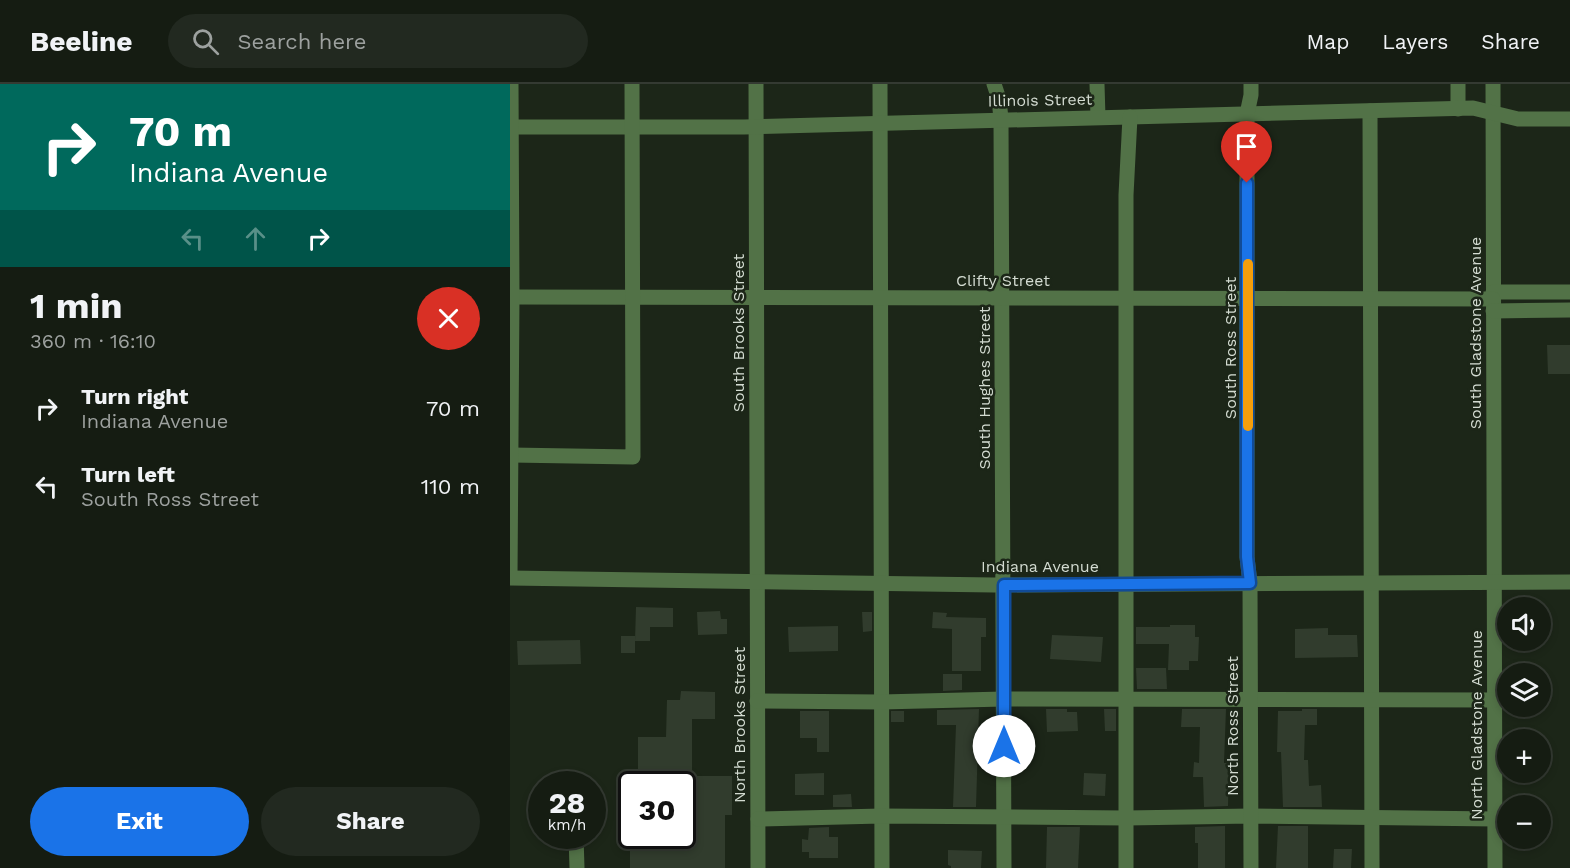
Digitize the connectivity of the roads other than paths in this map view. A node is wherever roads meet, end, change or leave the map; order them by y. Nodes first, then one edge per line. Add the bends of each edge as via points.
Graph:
1 (511, 84) edge
2 (632, 84) edge
3 (756, 84) edge
4 (880, 84) edge
5 (994, 84) edge
6 (1097, 84) edge
7 (1251, 84) edge
8 (1458, 84) edge
9 (1493, 84) edge
10 (1458, 109) junction
11 (1370, 111) junction
12 (1493, 113) junction
13 (1247, 114) junction
14 (1098, 117) junction
15 (1130, 117) junction
16 (1001, 119) junction
17 (1570, 119) edge
18 (880, 123) junction
19 (510, 127) edge
20 (632, 127) junction
21 (756, 127) junction
22 (1570, 292) edge
23 (512, 297) junction
24 (632, 297) junction
25 (756, 297) junction
26 (880, 297) junction
27 (1002, 297) junction
28 (1126, 298) junction
29 (1248, 299) junction
30 (1371, 299) junction
31 (1493, 300) junction
32 (1570, 310) edge
33 (511, 455) edge
34 (510, 578) edge
35 (757, 582) junction
36 (1494, 582) junction
37 (1570, 582) edge
38 (1250, 583) junction
39 (1370, 583) junction
40 (880, 584) junction
41 (1127, 584) junction
42 (1004, 585) junction
43 (1004, 699) junction
44 (1250, 699) junction
45 (1371, 699) junction
46 (1127, 700) junction
47 (1494, 700) junction
48 (757, 701) junction
49 (881, 702) junction
50 (881, 816) junction
51 (1251, 816) junction
52 (1004, 817) junction
53 (1126, 818) junction
54 (1371, 818) junction
55 (758, 819) junction
56 (1494, 819) junction
57 (576, 849) edge
58 (577, 868) edge
59 (758, 868) edge
60 (882, 868) edge
61 (1004, 868) edge
62 (1126, 868) edge
63 (1251, 868) edge
64 (1372, 868) edge
65 (1495, 868) edge

1 - 19 street
2 - 20 street
3 - 21 street, South Brooks Street
4 - 18 street
5 - 16 street, South Hughes Street
6 - 14 street
7 - 13 street, South Ross Street
8 - 10 street
9 - 12 street, South Gladstone Avenue
10 - 11 street, Illinois Street
10 - 12 street, Illinois Street
11 - 13 street, Illinois Street
11 - 30 street
12 - 17 street, Illinois Street via 1518,119
12 - 31 street, South Gladstone Avenue
13 - 15 street, Illinois Street
13 - 29 street, South Ross Street
14 - 15 street, Illinois Street
14 - 16 street, Illinois Street
15 - 28 street
16 - 18 street, Illinois Street
16 - 27 street, South Hughes Street
18 - 21 street, Illinois Street
18 - 26 street
19 - 20 street, Illinois Street
19 - 23 street
20 - 21 street, Illinois Street
20 - 24 street
21 - 25 street, South Brooks Street
22 - 31 street
23 - 24 street, Clifty Street
23 - 33 street
24 - 25 street, Clifty Street
24 - 33 street via 633,457
25 - 26 street, Clifty Street
25 - 35 street, South Brooks Street
26 - 27 street, Clifty Street
26 - 40 street
27 - 28 street, Clifty Street
27 - 42 street, South Hughes Street
28 - 29 street, Clifty Street
28 - 41 street
29 - 30 street, Clifty Street
29 - 38 street, South Ross Street
30 - 31 street, Clifty Street
30 - 39 street
31 - 32 street
31 - 36 street, South Gladstone Avenue
33 - 34 street
34 - 35 street, Indiana Avenue
35 - 40 street, Indiana Avenue
35 - 48 street, North Brooks Street
36 - 37 street, Indiana Avenue
36 - 39 street, Indiana Avenue
36 - 47 street, North Gladstone Avenue
38 - 39 street, Indiana Avenue
38 - 41 street, Indiana Avenue
38 - 44 street, North Ross Street
39 - 45 street
40 - 42 street, Indiana Avenue
40 - 49 street
41 - 42 street, Indiana Avenue
41 - 46 street
42 - 43 street, South Hughes Street
43 - 46 street
43 - 49 street
43 - 52 street, South Hughes Street
44 - 45 street
44 - 46 street
44 - 51 street, North Ross Street
45 - 47 street
45 - 54 street
46 - 53 street
47 - 56 street, North Gladstone Avenue
48 - 49 street
48 - 55 street, North Brooks Street
49 - 50 street
50 - 52 street
50 - 55 street
50 - 60 street
51 - 53 street
51 - 54 street
51 - 63 street, North Ross Street
52 - 53 street
52 - 61 street, South Hughes Street
53 - 62 street
54 - 56 street
54 - 64 street
55 - 59 street, North Brooks Street
56 - 65 street, North Gladstone Avenue
57 - 58 street

